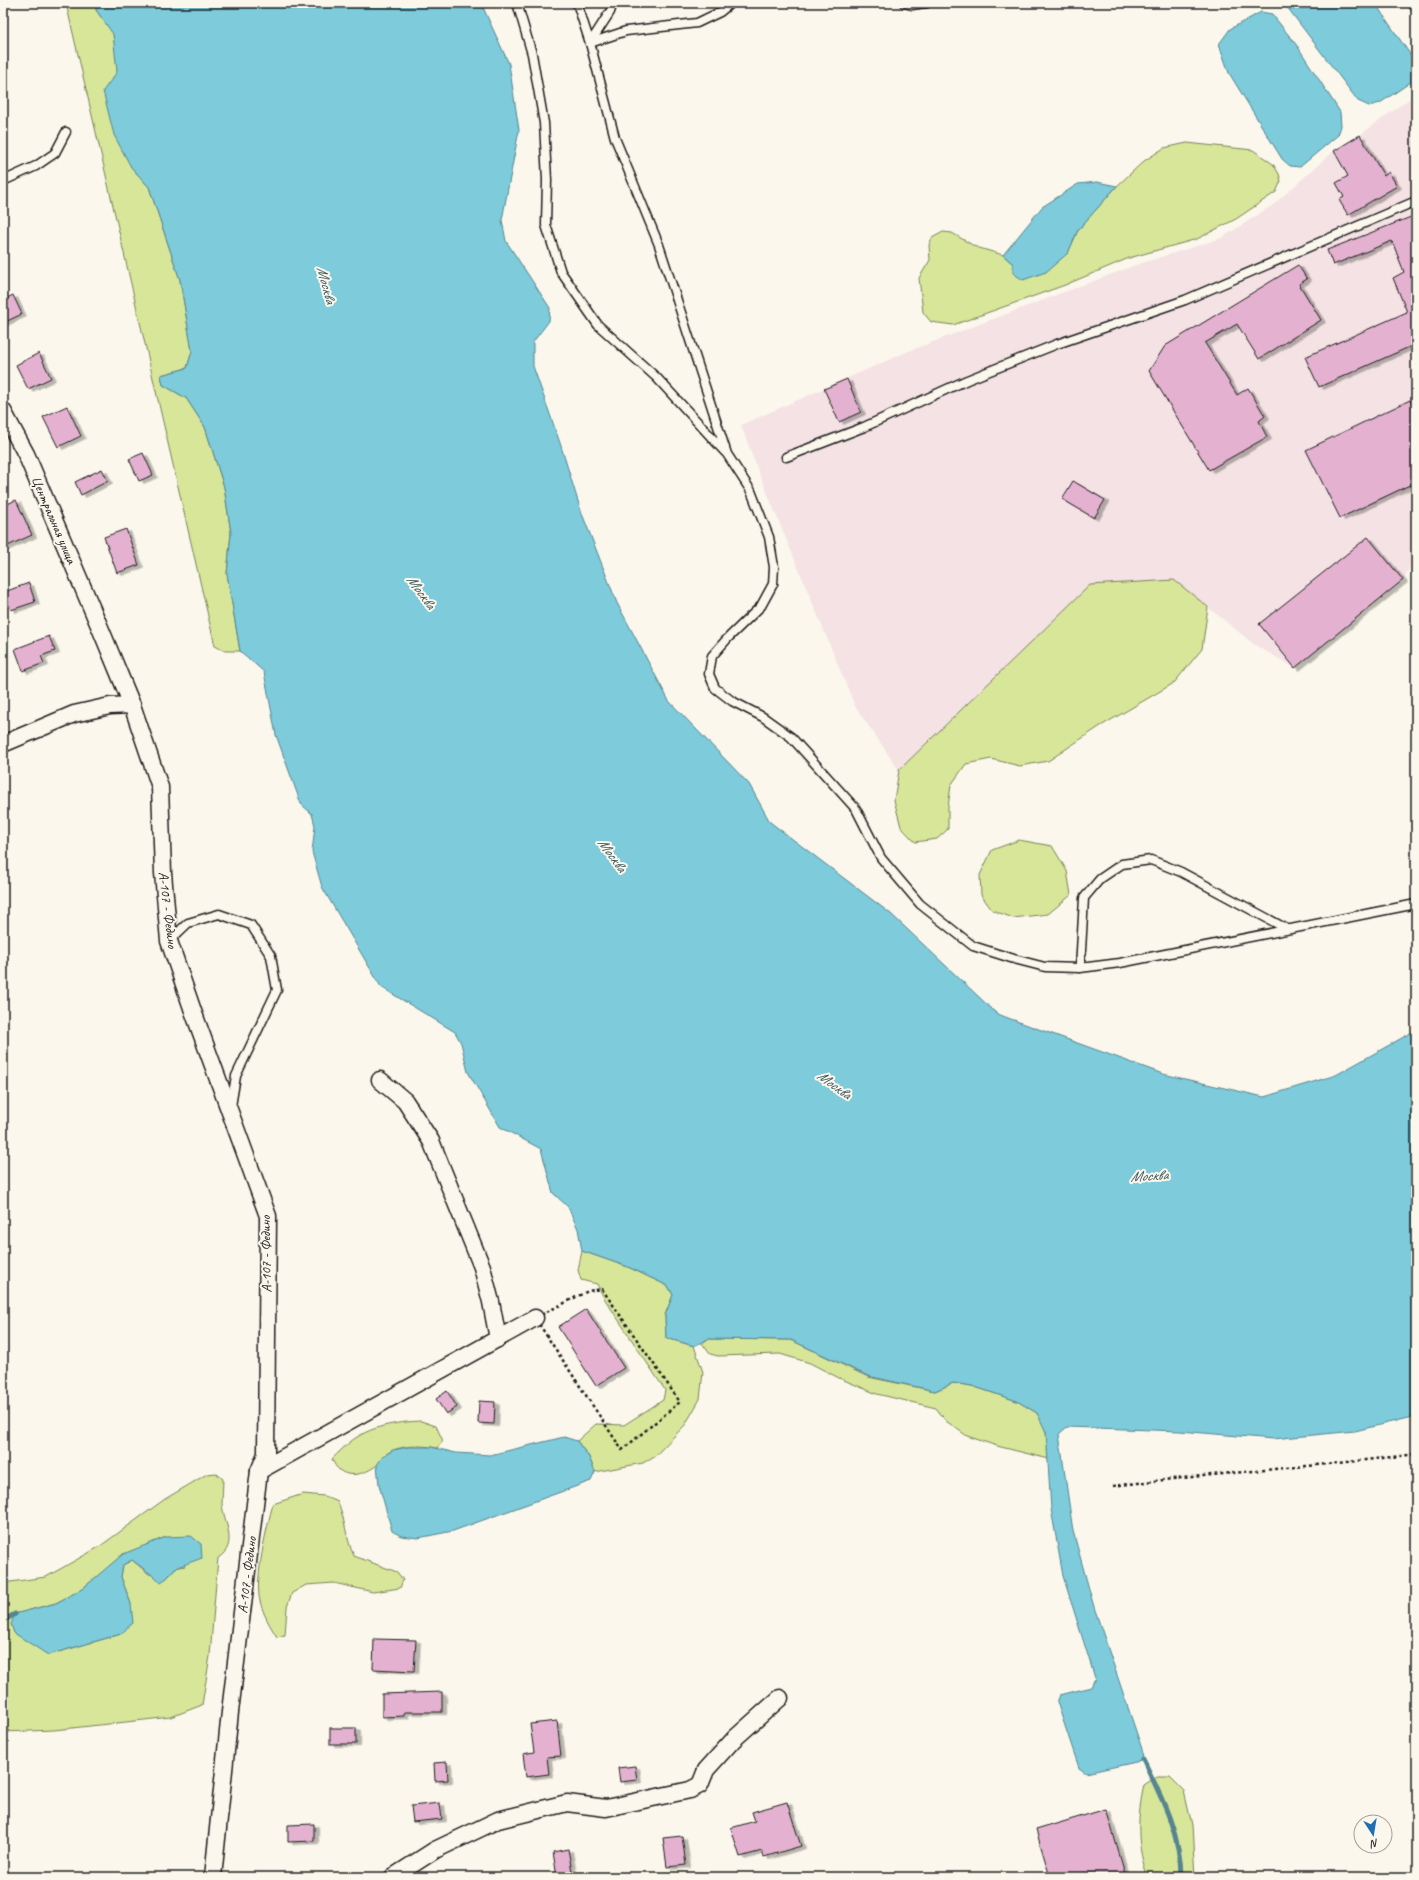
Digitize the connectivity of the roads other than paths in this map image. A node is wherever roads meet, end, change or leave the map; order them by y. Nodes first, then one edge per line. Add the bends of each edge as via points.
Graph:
1 (517, 3) edge
2 (577, 3) edge
3 (613, 3) edge
4 (731, 3) edge
5 (904, 3) edge
6 (927, 3) edge
7 (590, 43) junction
8 (66, 132) dead end
9 (3, 181) edge
10 (1416, 201) edge
11 (3, 411) edge
12 (727, 454) junction
13 (786, 457) dead end
14 (102, 630) joint
15 (132, 705) junction
16 (3, 744) edge
17 (1416, 904) edge
18 (1287, 929) junction
19 (169, 941) junction
20 (1080, 968) junction
21 (380, 1080) dead end
22 (230, 1113) junction
23 (535, 1318) road end
24 (498, 1339) junction
25 (260, 1471) junction
26 (780, 1698) dead end
27 (213, 1877) edge
28 (393, 1877) edge

1 - 12 lane via 532,54 544,122 546,225 561,272 598,325 657,378
2 - 7 lane
3 - 7 lane
4 - 7 lane via 698,23 626,31
5 - 6 lane
7 - 12 lane via 615,138 659,246
8 - 9 lane via 55,153 36,166
10 - 13 lane via 1185,300 1058,344 967,380 864,427
11 - 14 street, Центральная улица via 26,454
12 - 20 lane via 751,491 769,537 774,567 773,584 761,606 712,656 709,674 715,688 792,737 856,809 881,858 920,904 945,925 973,946 1014,960 1045,967
14 - 15 street, А-107 - Федино
15 - 16 street via 110,706 74,714
15 - 19 street, А-107 - Федино via 160,787 163,873
17 - 18 lane
18 - 20 lane via 1120,963
18 - 20 lane via 1181,872 1151,860 1122,864 1100,879 1084,898
19 - 22 street, А-107 - Федино
19 - 22 lane via 188,923 219,914 251,925 271,956 277,990 236,1076
21 - 24 street via 405,1101 430,1141 482,1267
22 - 25 street, А-107 - Федино via 268,1216 266,1454
23 - 24 street
24 - 25 street
25 - 27 street, А-107 - Федино via 230,1712
26 - 28 street via 734,1739 706,1770 700,1785 690,1790 606,1808 567,1803 498,1820 435,1850

